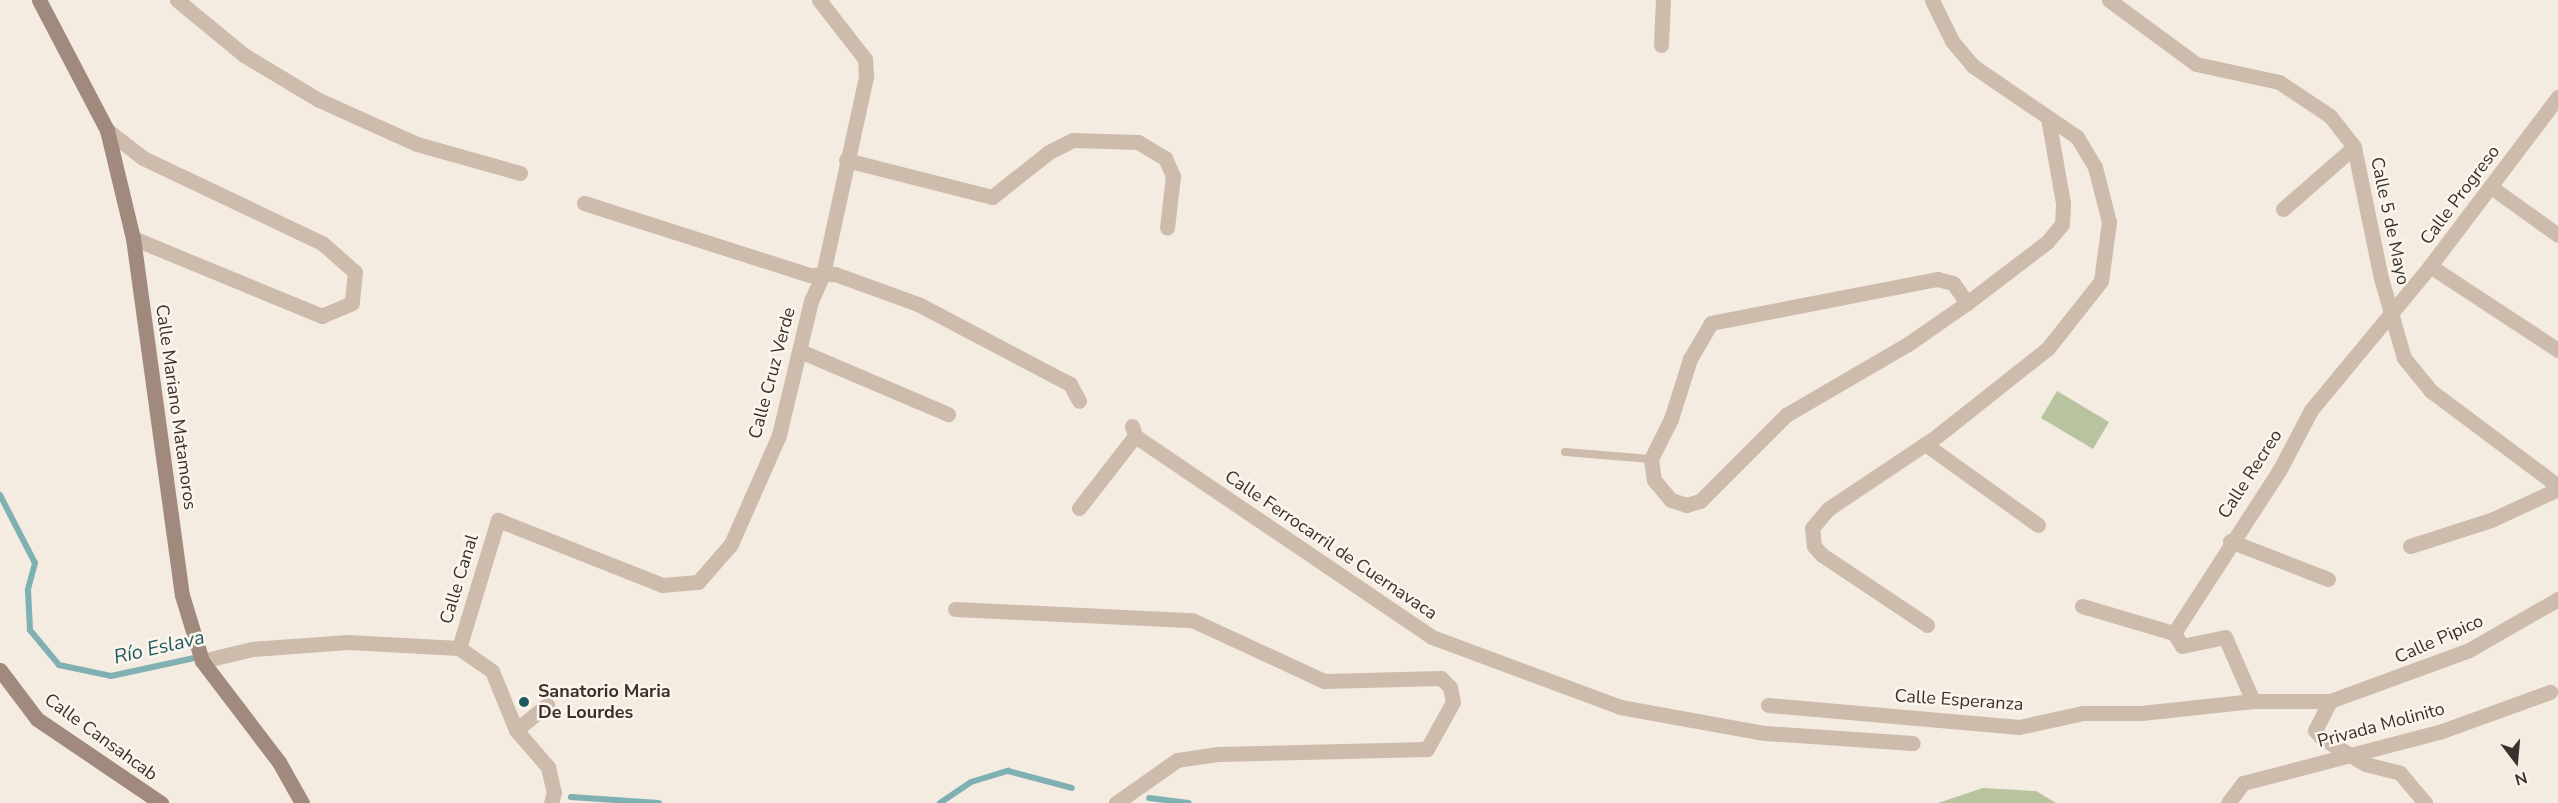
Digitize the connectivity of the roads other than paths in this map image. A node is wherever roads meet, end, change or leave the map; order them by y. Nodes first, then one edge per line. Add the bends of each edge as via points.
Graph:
1 (39, 0) edge
2 (177, 0) edge
3 (819, 0) edge
4 (1662, 0) edge
5 (1932, 0) edge
6 (2109, 0) edge
7 (1661, 45) dead end
8 (2557, 100) edge
9 (2048, 118) junction
10 (107, 130) junction
11 (2354, 147) junction
12 (846, 160) junction
13 (520, 173) dead end
14 (2491, 187) junction
15 (584, 203) dead end
16 (2283, 209) dead end
17 (1167, 228) dead end
18 (2558, 234) edge
19 (133, 238) junction
20 (2430, 266) junction
21 (823, 274) junction
22 (1967, 303) junction
23 (2390, 315) junction
24 (2558, 350) edge
25 (800, 351) junction
26 (1079, 401) dead end
27 (948, 414) dead end
28 (1925, 444) junction
29 (1565, 452) dead end
30 (1651, 459) junction
31 (2558, 488) edge
32 (1079, 508) dead end
33 (498, 520) joint
34 (2038, 525) dead end
35 (2230, 541) junction
36 (2410, 546) dead end
37 (2328, 579) dead end
38 (2558, 599) edge
39 (2082, 606) dead end
40 (954, 609) dead end
41 (1927, 625) dead end
42 (2174, 633) junction
43 (459, 648) junction
44 (201, 659) junction
45 (0, 670) edge
46 (2550, 692) dead end
47 (2253, 701) junction
48 (2330, 701) junction
49 (547, 705) dead end
50 (1768, 705) dead end
51 (516, 730) junction
52 (1913, 743) dead end
53 (2349, 756) junction
54 (552, 797) edge
55 (2228, 802) edge
56 (161, 803) edge
57 (302, 803) edge
58 (1116, 803) edge
59 (2425, 803) edge

1 - 10 street, Calle Mariano Matamoros
2 - 13 street via 243,55 319,100 417,144
3 - 12 street, Calle Cruz Verde via 865,59 866,76
4 - 7 street
5 - 9 street via 1952,41 1973,66
6 - 11 street, Calle 5 de Mayo via 2196,64 2279,82 2330,116
8 - 14 street, Calle Progreso
9 - 22 street via 2063,202 2062,224 2047,242
9 - 28 street via 2077,137 2095,167 2109,222 2101,281 2048,348
10 - 19 street, Calle Mariano Matamoros
10 - 19 street via 144,158 322,243 355,273 352,303 322,316
11 - 16 street
11 - 23 street, Calle 5 de Mayo
12 - 17 street via 992,197 1050,152 1073,140 1138,142 1165,158 1173,176
12 - 21 street, Calle Cruz Verde
14 - 18 street
14 - 20 street, Calle Progreso
15 - 21 street via 810,274
19 - 44 street, Calle Mariano Matamoros via 182,595
20 - 23 street, Calle Progreso
20 - 24 street
21 - 25 street, Calle Cruz Verde
21 - 26 street via 836,274 918,304 1070,384
22 - 30 street via 1908,344 1786,415 1700,501 1686,505 1671,500 1654,480
22 - 30 street via 1953,283 1937,279 1720,319 1702,335
23 - 31 street, Calle 5 de Mayo via 2404,358 2431,391
23 - 35 street, Calle Recreo via 2311,410 2279,471
25 - 27 street
25 - 33 street, Calle Cruz Verde via 779,435 731,544 698,582 662,585
28 - 34 street
28 - 41 street via 1828,509 1812,528 1814,546 1822,555
29 - 30 lane
31 - 36 street via 2491,520
32 - 52 street, Calle Ferrocarril de Cuernavaca via 1133,431 1432,637 1620,707 1765,733
33 - 43 street, Calle Canal
35 - 37 street
35 - 42 street, Calle Recreo
38 - 48 street, Calle Pipico via 2469,650
39 - 42 street
40 - 58 street via 1192,620 1324,681 1441,678 1450,687 1453,702 1427,749 1218,754 1178,760
42 - 47 street via 2182,646 2225,638
43 - 44 street via 348,642 252,649
43 - 51 street via 492,670
44 - 57 street, Calle Mariano Matamoros via 279,762
45 - 56 street, Calle Cansahcab via 37,718
46 - 53 street, Privada Molinito via 2442,731
47 - 48 street, Calle Esperanza
47 - 50 street, Calle Esperanza via 2141,714 2083,713 2019,727
48 - 53 street via 2314,730
49 - 51 street
51 - 54 street via 548,767
53 - 55 street, Privada Molinito via 2243,783
53 - 59 street via 2400,772

